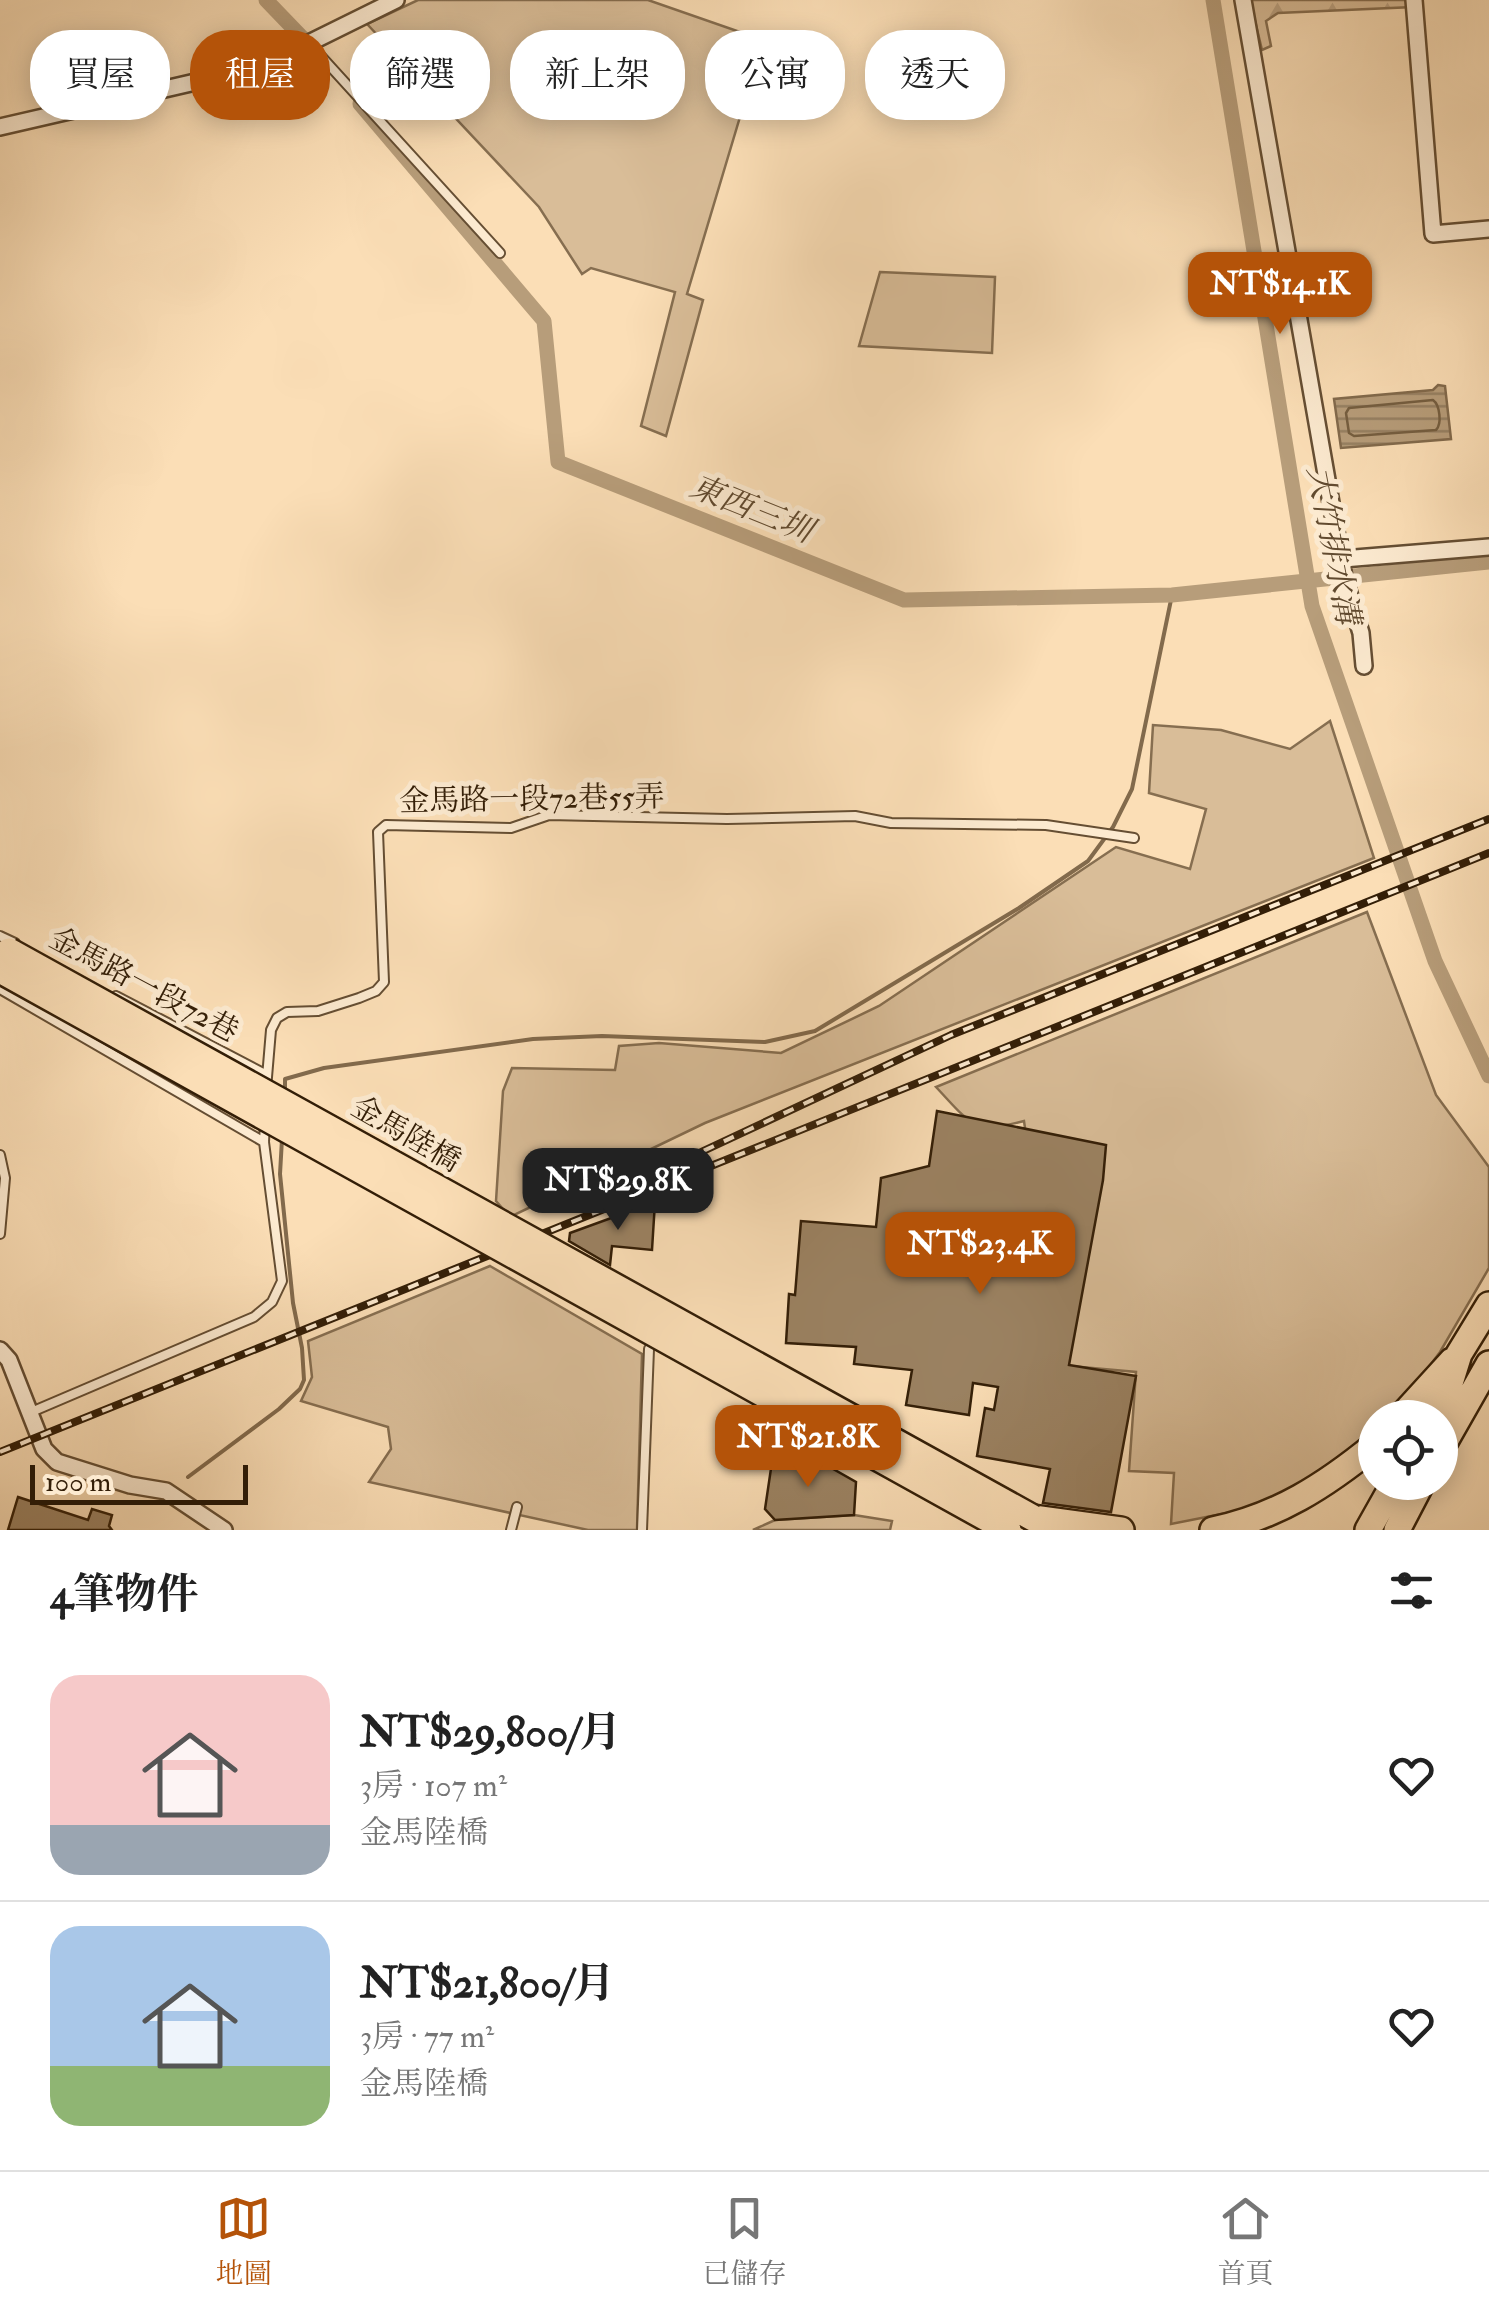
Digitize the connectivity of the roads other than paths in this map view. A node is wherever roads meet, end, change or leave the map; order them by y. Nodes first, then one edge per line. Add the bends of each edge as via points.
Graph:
1 (396, 0) edge
2 (1243, 0) edge
3 (1414, 0) edge
4 (330, 33) edge
5 (330, 66) edge
6 (190, 83) edge
7 (0, 127) edge
8 (1489, 229) edge
9 (500, 253) dead end
10 (1489, 547) edge
11 (1343, 560) junction
12 (1364, 666) dead end
13 (1134, 838) dead end
14 (2, 950) edge
15 (60, 967) dead end
16 (0, 988) edge
17 (112, 994) dead end
18 (267, 1075) junction
19 (264, 1142) junction
20 (0, 1156) edge
21 (0, 1234) edge
22 (1489, 1306) edge
23 (650, 1348) dead end
24 (0, 1350) edge
25 (1459, 1354) junction
26 (1489, 1364) edge
27 (1417, 1400) edge
28 (1444, 1400) edge
29 (28, 1414) junction
30 (1458, 1418) edge
31 (1358, 1458) edge
32 (1385, 1500) edge
33 (1413, 1500) edge
34 (517, 1507) dead end
35 (1045, 1524) edge
36 (224, 1530) edge
37 (512, 1530) edge
38 (642, 1530) edge
39 (1008, 1530) edge
40 (1122, 1530) edge
41 (1213, 1530) edge
42 (1368, 1530) edge
43 (1397, 1530) edge

1 - 4 street
2 - 11 street
3 - 8 street via 1433,234
5 - 9 lane
6 - 7 street
10 - 11 street
11 - 12 street
13 - 18 lane, 金馬路一段72巷55弄 via 1046,825 891,824 856,816 549,816 510,828 386,825 378,832 384,982 376,992 318,1012 277,1018
14 - 15 lane, 金馬路一段72巷
14 - 35 main road, 金馬陸橋, bridge
14 - 39 main road, 金馬陸橋, bridge
16 - 19 lane
17 - 18 lane, 金馬路一段72巷
18 - 19 lane
19 - 29 lane via 282,1281 272,1302 254,1317
20 - 21 lane
22 - 25 main road
23 - 38 lane
24 - 29 street
25 - 27 main road
25 - 28 main road
26 - 30 main road
29 - 36 street via 57,1462 166,1491
31 - 41 main road via 1277,1511
32 - 42 main road
33 - 43 main road
34 - 37 lane
35 - 40 main road

